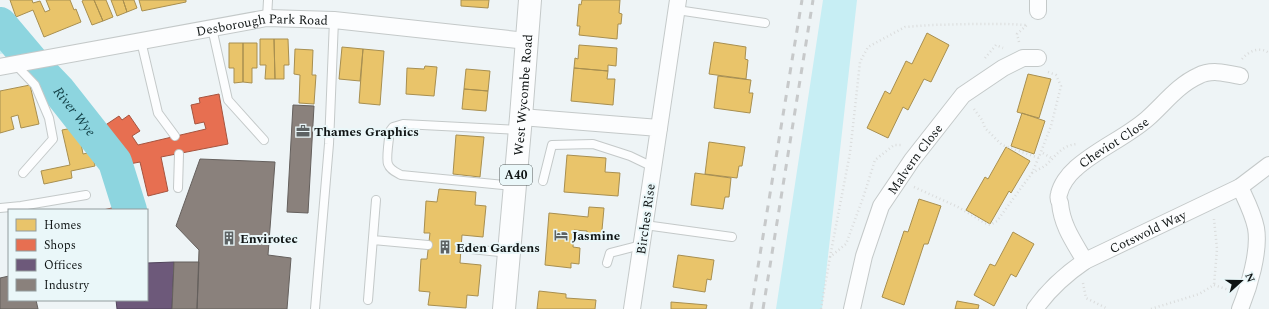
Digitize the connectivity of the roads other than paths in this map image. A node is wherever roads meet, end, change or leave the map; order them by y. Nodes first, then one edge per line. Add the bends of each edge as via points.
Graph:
1 (268, 0) edge
2 (530, 0) edge
3 (677, 5) edge
4 (267, 18) junction
5 (334, 20) junction
6 (765, 23) dead end
7 (212, 28) junction
8 (141, 41) junction
9 (527, 41) junction
10 (1038, 58) road end
11 (13, 64) edge
12 (1240, 76) dead end
13 (521, 123) junction
14 (659, 128) junction
15 (175, 136) dead end
16 (264, 140) dead end
17 (179, 154) dead end
18 (1269, 165) edge
19 (653, 167) junction
20 (23, 173) dead end
21 (543, 181) dead end
22 (515, 186) junction
23 (1240, 187) junction
24 (178, 188) dead end
25 (86, 195) dead end
26 (376, 200) dead end
27 (0, 208) edge
28 (22, 208) edge
29 (645, 225) junction
30 (732, 237) dead end
31 (373, 240) junction
32 (428, 245) dead end
33 (641, 245) junction
34 (461, 248) dead end
35 (509, 253) junction
36 (1086, 261) junction
37 (607, 263) dead end
38 (368, 300) dead end
39 (315, 309) edge
40 (504, 309) edge
41 (632, 309) edge
42 (852, 309) edge
43 (1035, 309) edge
44 (1240, 309) edge

1 - 4 lane
2 - 9 main road, West Wycombe Road / A40
3 - 6 lane
3 - 14 street, Birches Rise
4 - 5 street, Desborough Park Road
4 - 7 street, Desborough Park Road
5 - 9 street, Desborough Park Road
5 - 39 lane via 329,144
7 - 8 street, Desborough Park Road
7 - 16 lane via 228,100
8 - 11 street, Desborough Park Road
8 - 15 lane via 158,113
9 - 13 main road, West Wycombe Road / A40
10 - 42 street, Malvern Close via 1023,58 963,95 912,160 882,206 864,256
11 - 20 lane via 35,85 49,118 53,139
12 - 36 street, Cheviot Close via 1213,72 1199,75 1185,84 1147,119 1088,159 1065,180 1059,195 1061,215 1070,237
13 - 14 street
13 - 22 main road, West Wycombe Road / A40
13 - 22 lane via 403,124 393,127 390,131 388,163 391,169 401,175
14 - 19 street, Birches Rise
17 - 24 lane
18 - 23 street, Cotswold Way
19 - 21 lane via 630,156 593,144 552,145
19 - 29 street, Birches Rise
22 - 35 main road, West Wycombe Road / A40
23 - 36 street, Cotswold Way
23 - 44 street via 1256,228 1256,250 1247,292
25 - 28 lane
26 - 31 lane
27 - 28 lane
29 - 30 lane
29 - 33 street, Birches Rise
31 - 32 lane
31 - 38 lane
33 - 37 lane via 610,253
33 - 41 street, Birches Rise
34 - 35 lane
35 - 40 main road, West Wycombe Road / A40
36 - 43 street, Cotswold Way via 1063,277

